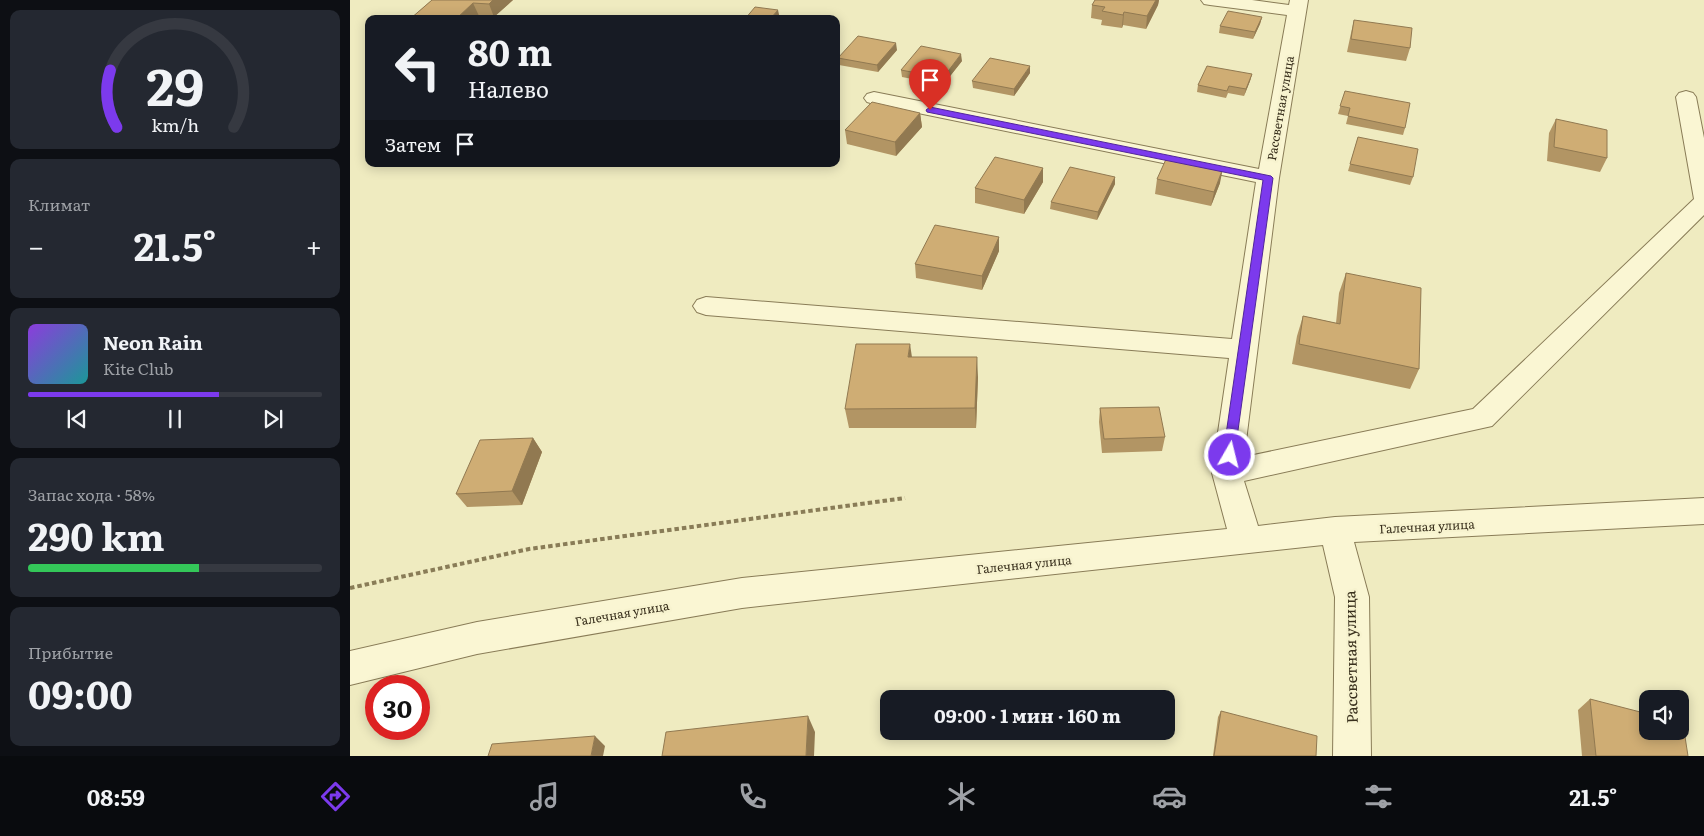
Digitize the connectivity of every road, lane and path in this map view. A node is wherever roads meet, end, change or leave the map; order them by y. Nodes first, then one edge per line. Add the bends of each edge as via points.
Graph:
1 (1210, 0) edge
2 (1298, 5) edge
3 (1686, 97) dead end
4 (874, 98) dead end
5 (1268, 178) junction
6 (1704, 196) edge
7 (1704, 202) edge
8 (706, 306) dead end
9 (1244, 350) junction
10 (1227, 473) junction
11 (905, 498) dead end
12 (1704, 512) edge
13 (1334, 530) junction
14 (1246, 542) junction
15 (350, 588) edge
16 (350, 668) edge
17 (1352, 756) edge

1 - 2 street
2 - 5 street, Рассветная улица
3 - 6 street
4 - 5 street
5 - 9 street, Рассветная улица
7 - 10 street via 1482,418
8 - 9 street
9 - 10 street, Рассветная улица
10 - 14 street, Рассветная улица
11 - 15 path via 528,549
12 - 13 street, Галечная улица
13 - 14 street, Галечная улица
13 - 17 street, Рассветная улица via 1352,598
14 - 16 street, Галечная улица via 742,593 477,638

